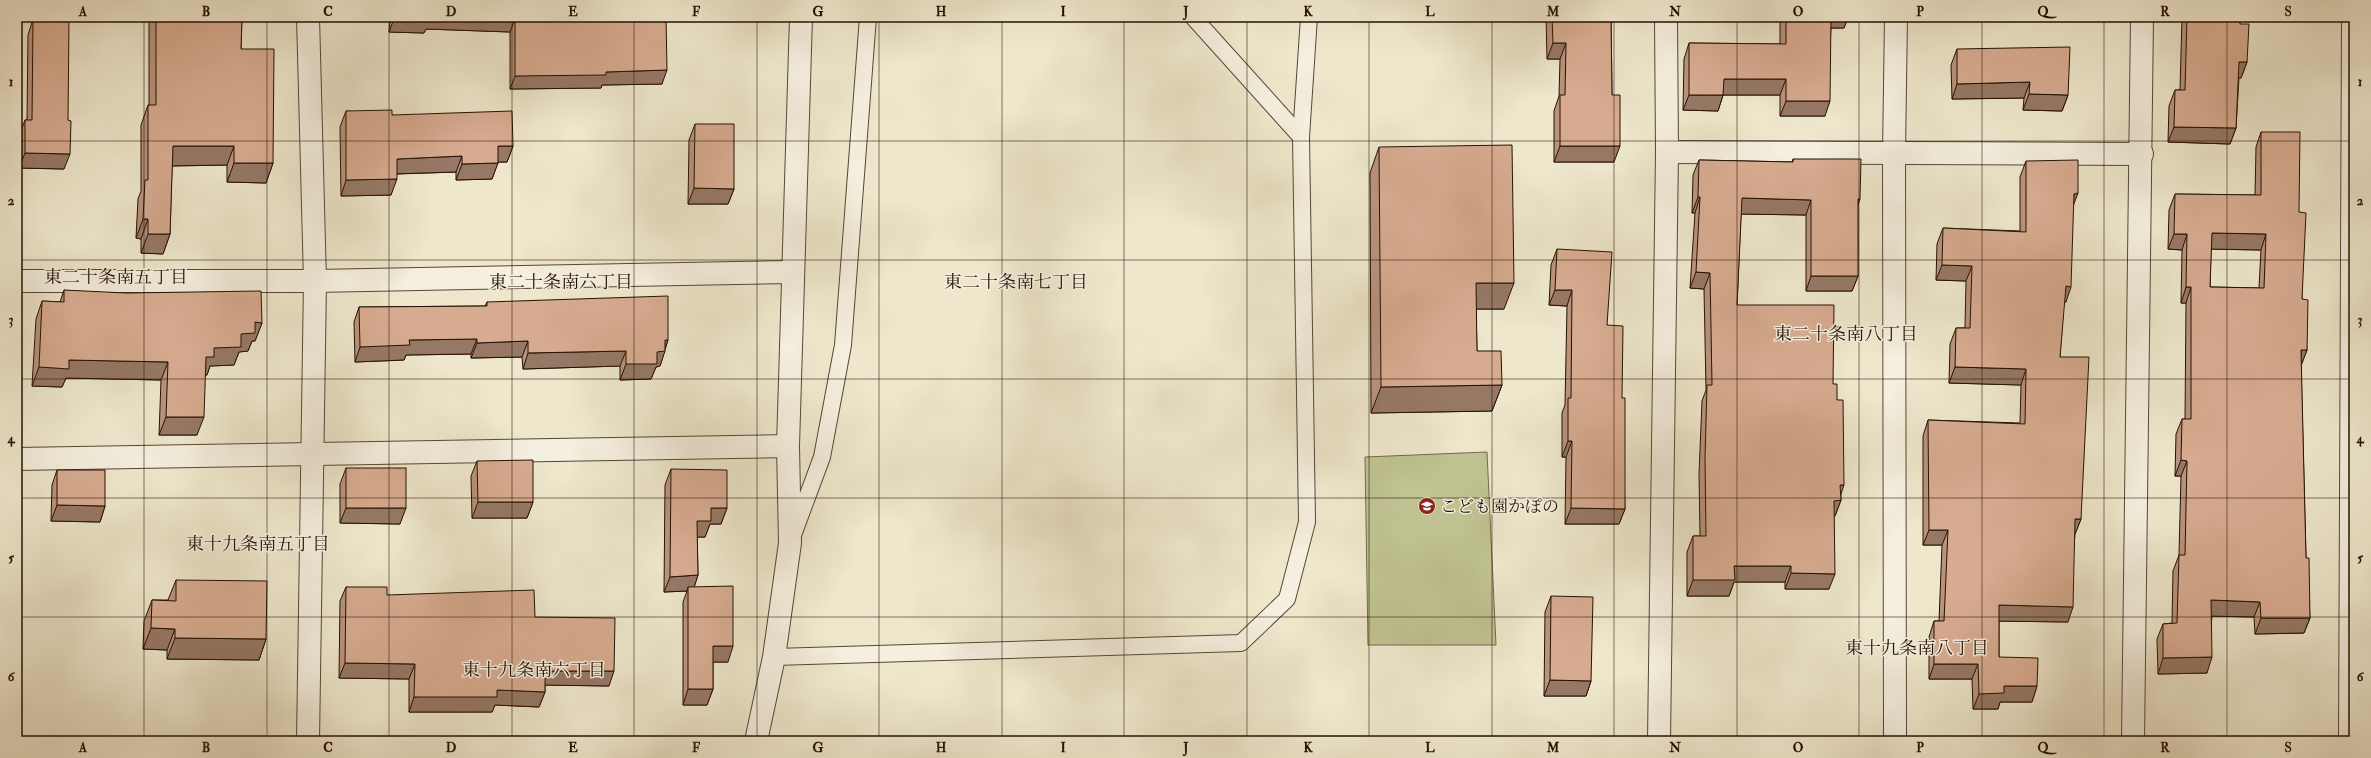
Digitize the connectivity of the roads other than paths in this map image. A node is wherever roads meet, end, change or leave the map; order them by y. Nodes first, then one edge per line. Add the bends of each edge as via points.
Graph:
1 (308, 17) edge
2 (800, 17) edge
3 (868, 17) edge
4 (1193, 17) edge
5 (1309, 17) edge
6 (1666, 17) edge
7 (1896, 17) edge
8 (2142, 17) edge
9 (2353, 17) edge
10 (2353, 116) edge
11 (1301, 137) junction
12 (1667, 152) junction
13 (1894, 153) junction
14 (2142, 154) junction
15 (793, 272) junction
16 (17, 281) edge
17 (315, 281) junction
18 (788, 446) junction
19 (312, 455) junction
20 (17, 459) edge
21 (790, 543) junction
22 (774, 657) junction
23 (308, 741) edge
24 (756, 741) edge
25 (1659, 741) edge
26 (1895, 741) edge
27 (2133, 741) edge
28 (2350, 741) edge

1 - 17 street
2 - 15 street
3 - 21 lane via 843,344 822,457
4 - 11 lane
5 - 11 lane
6 - 12 street
7 - 13 street
8 - 14 street
9 - 10 street
10 - 28 street
11 - 22 lane via 1307,522 1287,599 1241,644
12 - 13 street
12 - 25 street
13 - 14 street
13 - 26 street
14 - 27 street
15 - 17 street
15 - 18 street
16 - 17 street
17 - 19 street
18 - 19 street
18 - 21 street
19 - 20 street
19 - 23 street
21 - 22 street
22 - 24 street

